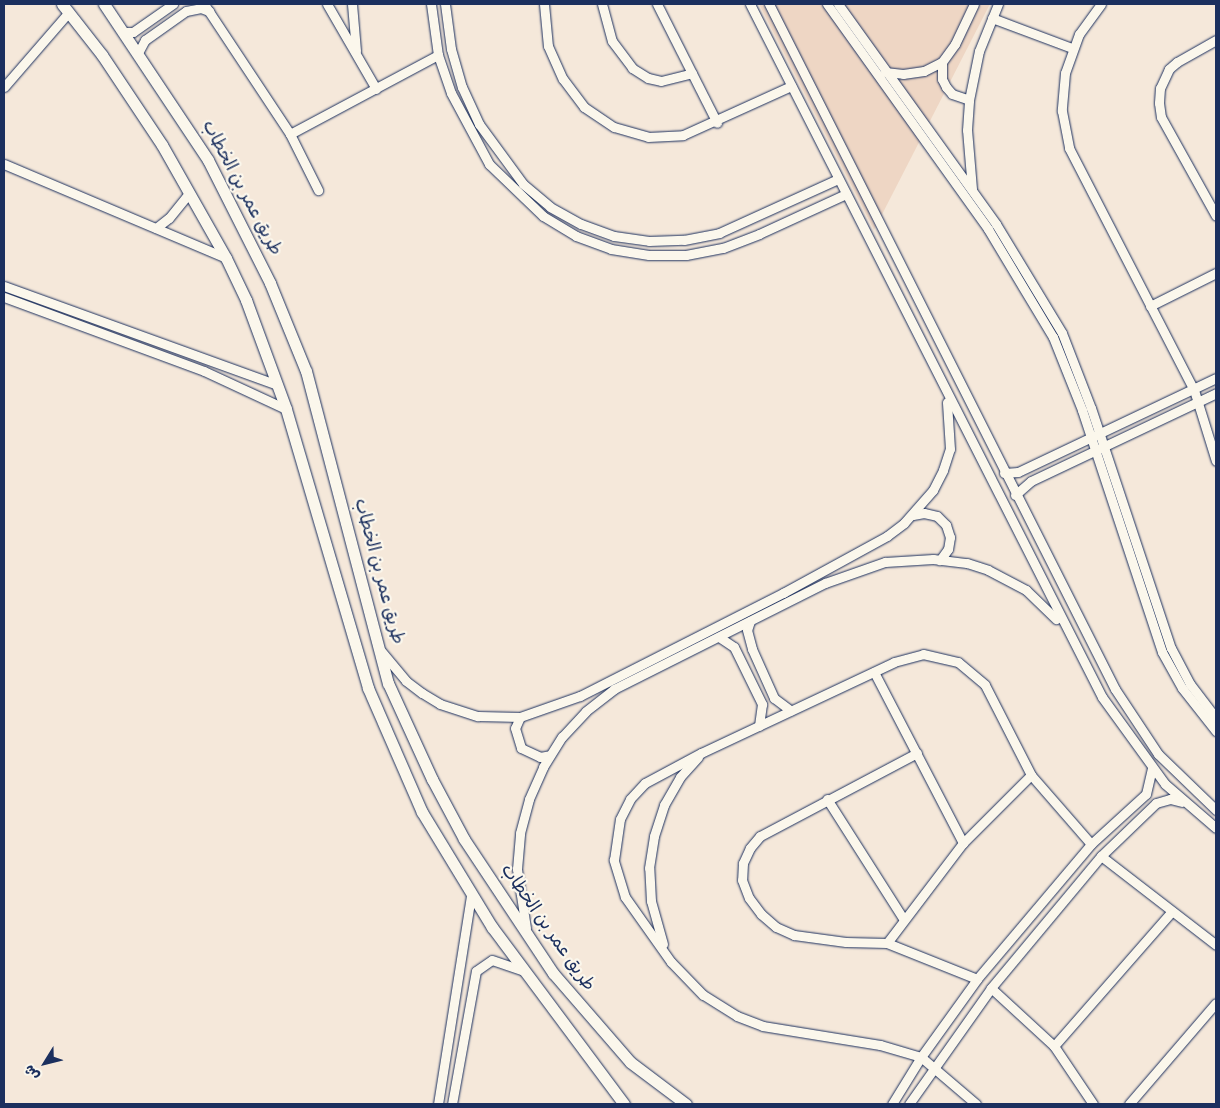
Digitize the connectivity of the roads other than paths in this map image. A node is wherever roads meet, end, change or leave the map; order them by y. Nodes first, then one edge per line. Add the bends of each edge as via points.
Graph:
1 (104, 4) edge
2 (173, 4) edge
3 (328, 4) edge
4 (352, 4) edge
5 (431, 4) edge
6 (445, 4) edge
7 (544, 4) edge
8 (602, 4) edge
9 (657, 4) edge
10 (750, 4) edge
11 (769, 4) edge
12 (827, 4) edge
13 (838, 4) edge
14 (974, 4) edge
15 (998, 4) edge
16 (1101, 4) edge
17 (206, 7) edge
18 (66, 8) edge
19 (992, 18) junction
20 (123, 32) junction
21 (1216, 40) edge
22 (1072, 48) junction
23 (138, 53) junction
24 (357, 54) junction
25 (438, 55) junction
26 (942, 62) junction
27 (885, 72) junction
28 (692, 73) junction
29 (791, 86) junction
30 (4, 87) edge
31 (376, 89) junction
32 (969, 100) junction
33 (716, 123) junction
34 (290, 134) junction
35 (4, 164) edge
36 (838, 179) junction
37 (318, 190) dead end
38 (189, 192) junction
39 (972, 192) junction
40 (846, 194) junction
41 (1216, 216) edge
42 (156, 228) junction
43 (226, 258) junction
44 (1216, 272) edge
45 (4, 286) edge
46 (4, 297) edge
47 (1150, 306) junction
48 (1216, 378) edge
49 (278, 385) junction
50 (944, 390) junction
51 (1194, 390) junction
52 (1216, 393) edge
53 (1199, 403) junction
54 (286, 409) junction
55 (1095, 436) junction
56 (1100, 449) junction
57 (1216, 461) edge
58 (1004, 473) junction
59 (1015, 495) junction
60 (912, 515) junction
61 (940, 560) junction
62 (750, 621) junction
63 (719, 637) junction
64 (1070, 639) junction
65 (378, 647) junction
66 (874, 672) junction
67 (791, 711) junction
68 (520, 718) junction
69 (1216, 718) edge
70 (760, 726) junction
71 (1216, 731) edge
72 (701, 752) junction
73 (917, 754) junction
74 (550, 755) junction
75 (1152, 767) junction
76 (1031, 775) junction
77 (827, 800) junction
78 (1184, 803) junction
79 (1216, 810) edge
80 (1216, 828) edge
81 (963, 843) junction
82 (1091, 844) junction
83 (1101, 856) junction
84 (471, 895) junction
85 (1172, 911) junction
86 (904, 920) junction
87 (528, 938) junction
88 (887, 943) junction
89 (1216, 945) edge
90 (671, 962) junction
91 (524, 971) junction
92 (977, 978) junction
93 (991, 988) junction
94 (1216, 1003) edge
95 (1054, 1046) junction
96 (920, 1057) junction
97 (933, 1068) junction
98 (438, 1104) edge
99 (452, 1104) edge
100 (624, 1104) edge
101 (686, 1104) edge
102 (892, 1104) edge
103 (909, 1104) edge
104 (976, 1104) edge
105 (1093, 1104) edge
106 (1129, 1104) edge

1 - 20 street, طريق عمر بن الخطاب
2 - 20 street via 133,32
3 - 24 street
4 - 24 street
5 - 25 street
6 - 36 street via 451,49 462,87 479,124 524,184 550,207 581,224 623,237 649,241 684,240 719,233
7 - 33 street via 548,46 562,79 584,107 614,127 648,137 683,135
8 - 28 street via 612,41 632,68 648,78 661,81
9 - 28 street
10 - 29 street
11 - 58 street
12 - 55 street via 988,228 1023,284 1053,337
13 - 27 street
14 - 26 street via 955,44
15 - 19 street
16 - 22 street
17 - 23 street via 186,11 146,40
17 - 34 street
18 - 30 street
18 - 38 street via 133,99
19 - 22 street
19 - 32 street via 979,52
20 - 23 street, طريق عمر بن الخطاب
21 - 41 street via 1169,69 1160,88 1159,103 1161,117
22 - 47 street via 1062,92 1068,148
23 - 65 street, طريق عمر بن الخطاب via 208,160 270,283 306,371
24 - 31 street
25 - 31 street
25 - 40 street via 468,129 489,164 543,216 576,236 611,249 649,255 686,255 724,248
26 - 27 street via 924,71
26 - 32 street via 942,79 946,87 952,94
27 - 39 street
28 - 33 street
29 - 33 street
29 - 36 street
31 - 34 street
32 - 39 street via 968,153
34 - 37 street
35 - 42 street
36 - 40 street
38 - 42 street via 169,218
38 - 43 street
39 - 55 street via 1032,279 1062,333
40 - 50 street
42 - 43 street
43 - 49 street
44 - 47 street
45 - 49 street
46 - 54 street via 211,373
47 - 51 street
48 - 51 street
49 - 54 street
50 - 60 street via 951,429 950,449 933,490
50 - 64 street
51 - 53 street
51 - 55 street
52 - 53 street
53 - 56 street
53 - 57 street
54 - 84 street via 368,688 418,804
55 - 56 street
55 - 58 street via 1018,472
56 - 59 street via 1031,481
56 - 69 street via 1171,648 1190,684
56 - 71 street via 1162,652 1182,688
58 - 59 street
59 - 79 street via 1083,631 1128,712 1158,754
60 - 61 street via 936,516 946,525 949,543
60 - 68 street via 887,536 783,593 580,696
61 - 62 street via 885,562 825,583
61 - 64 street via 967,563 1008,579 1043,604
62 - 63 street
62 - 67 street via 747,630 752,650 774,698
63 - 70 street via 734,647 762,704
63 - 74 street via 614,689 586,711
64 - 75 street via 1116,720
65 - 68 street via 406,680 440,704 478,716
65 - 87 street, طريق عمر بن الخطاب via 405,727 464,839
66 - 67 street
66 - 73 street
66 - 76 street via 923,654 940,656 971,671 985,685
67 - 70 street
68 - 74 street via 516,728 521,748 535,756
70 - 72 street
72 - 90 street via 680,777 664,805 654,836 649,868 651,901 658,932
72 - 90 street via 645,783 630,799 614,840 614,860 625,897
73 - 77 street
73 - 81 street
74 - 87 street via 529,799 520,833 517,868 520,904
75 - 78 street
75 - 82 street via 1146,794
76 - 81 street
76 - 82 street
77 - 86 street
77 - 88 street via 760,836 750,848 743,863 742,880 749,898 776,927 794,935 846,942
78 - 80 street
78 - 83 street via 1170,799 1156,803
81 - 86 street
82 - 92 street
83 - 85 street
83 - 93 street
84 - 91 street
84 - 98 street
85 - 89 street
85 - 95 street
86 - 88 street
87 - 101 street, طريق عمر بن الخطاب via 614,1046 647,1078
88 - 92 street
90 - 96 street via 703,996 737,1016 763,1026 880,1045
91 - 99 street via 492,960 476,972
91 - 100 street
92 - 96 street
93 - 95 street
93 - 97 street
94 - 106 street
95 - 105 street
96 - 97 street
96 - 102 street
97 - 103 street
97 - 104 street

